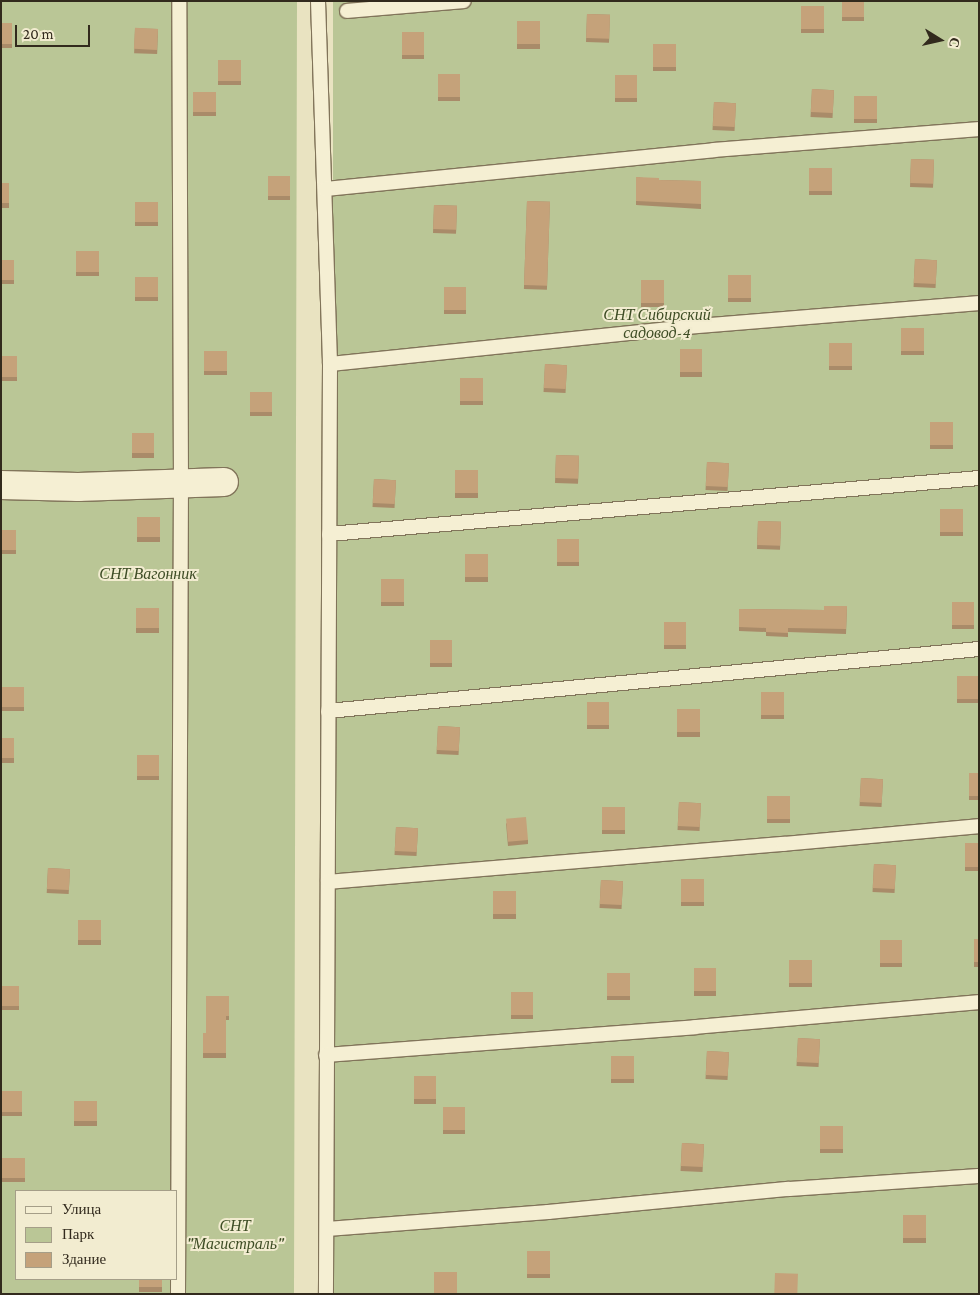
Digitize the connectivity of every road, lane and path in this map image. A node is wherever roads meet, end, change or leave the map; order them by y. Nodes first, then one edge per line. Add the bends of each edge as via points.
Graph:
1 (179, 1) edge
2 (318, 1) edge
3 (464, 1) edge
4 (347, 11) dead end
5 (979, 129) edge
6 (325, 189) junction
7 (979, 303) edge
8 (330, 364) junction
9 (979, 478) edge
10 (224, 482) dead end
11 (181, 484) junction
12 (1, 485) edge
13 (329, 534) junction
14 (979, 649) edge
15 (328, 711) junction
16 (979, 826) edge
17 (328, 882) junction
18 (979, 1002) edge
19 (326, 1055) junction
20 (979, 1176) edge
21 (327, 1229) junction
22 (178, 1294) edge
23 (326, 1294) edge

1 - 11 lane
2 - 6 lane
3 - 4 lane
5 - 6 lane via 714,150
6 - 8 lane
7 - 8 lane via 687,327
8 - 13 lane
9 - 13 lane
10 - 11 street
11 - 12 street
11 - 22 lane
13 - 15 lane
14 - 15 lane
15 - 17 lane
16 - 17 lane
17 - 19 lane
18 - 19 lane
19 - 21 lane
20 - 21 lane
21 - 23 lane

